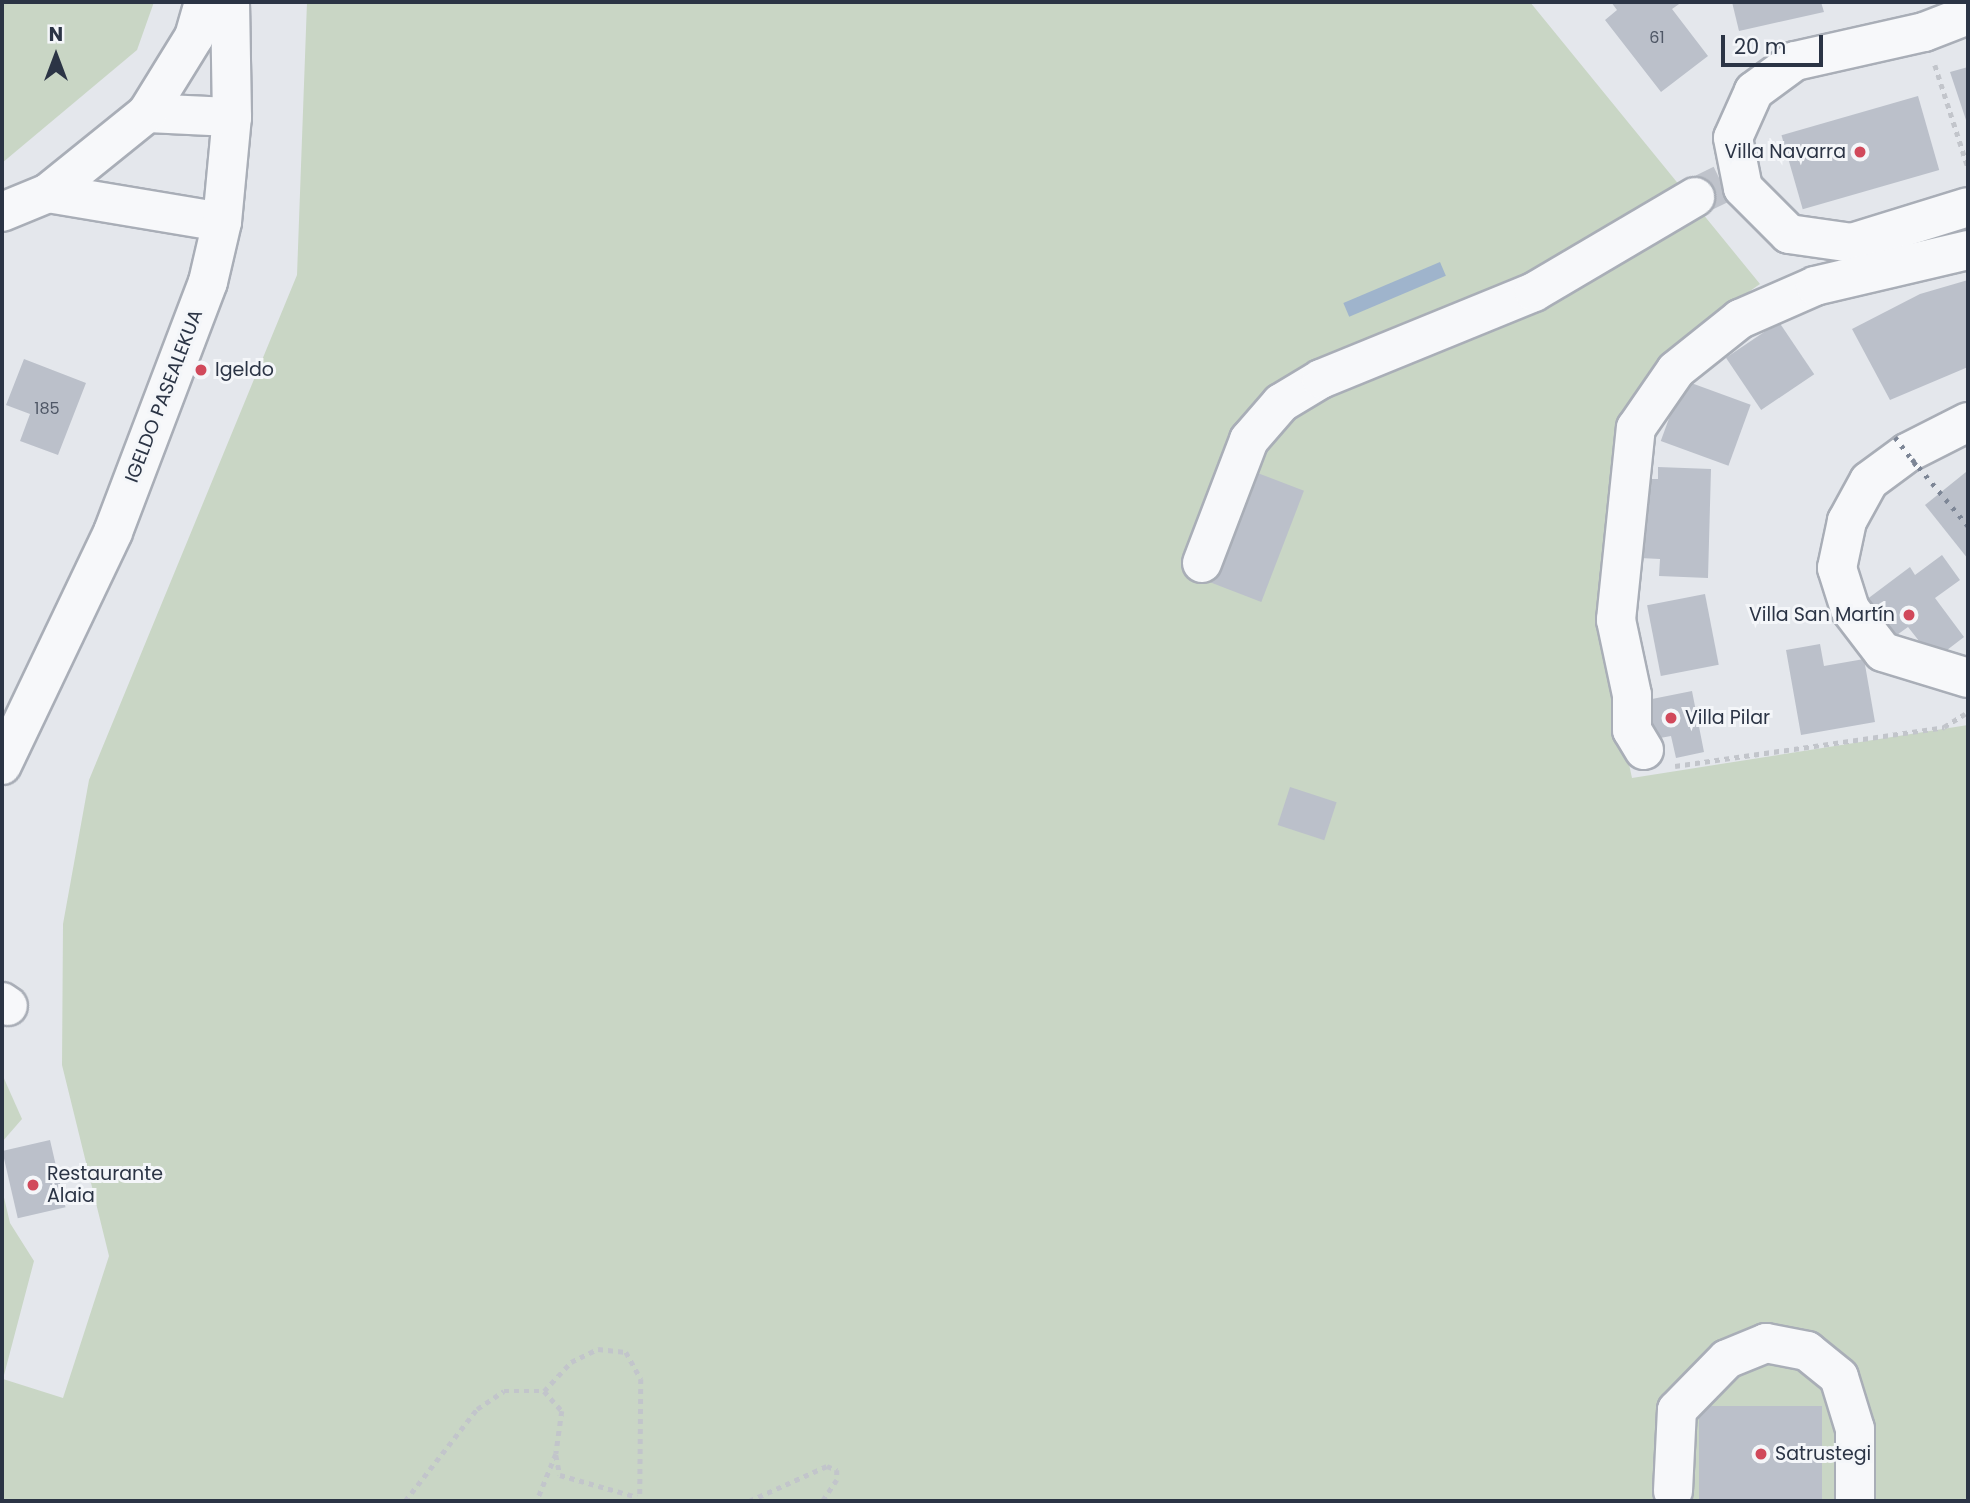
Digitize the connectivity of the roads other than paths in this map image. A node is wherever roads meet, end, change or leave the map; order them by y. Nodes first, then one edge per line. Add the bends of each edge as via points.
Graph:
1 (204, 2) edge
2 (230, 2) edge
3 (1968, 15) edge
4 (147, 113) junction
5 (232, 117) junction
6 (1719, 184) junction
7 (48, 193) junction
8 (1968, 207) edge
9 (2, 212) edge
10 (222, 222) junction
11 (1968, 250) edge
12 (1968, 422) edge
13 (1202, 564) dead end
14 (1968, 678) edge
15 (1644, 750) road end
16 (2, 765) edge
17 (1673, 1491) dead end
18 (1855, 1501) edge

1 - 4 street via 194,37
2 - 5 street, IGELDO PASEALEKUA
3 - 6 street via 1924,32 1795,61 1754,91
4 - 5 street
4 - 7 street
5 - 10 street, IGELDO PASEALEKUA
6 - 8 street via 1743,188 1789,234 1852,243
6 - 13 street via 1535,292 1321,379 1281,403 1249,440
7 - 9 street
7 - 10 street
10 - 16 street, IGELDO PASEALEKUA via 208,282 113,532
11 - 15 street via 1815,286 1740,319 1676,370 1636,428 1616,620 1632,695 1632,730
12 - 14 street via 1907,453 1868,481 1847,521 1837,568 1850,610 1883,652
17 - 18 street via 1677,1410 1727,1359 1766,1343 1807,1351 1839,1377 1855,1429

